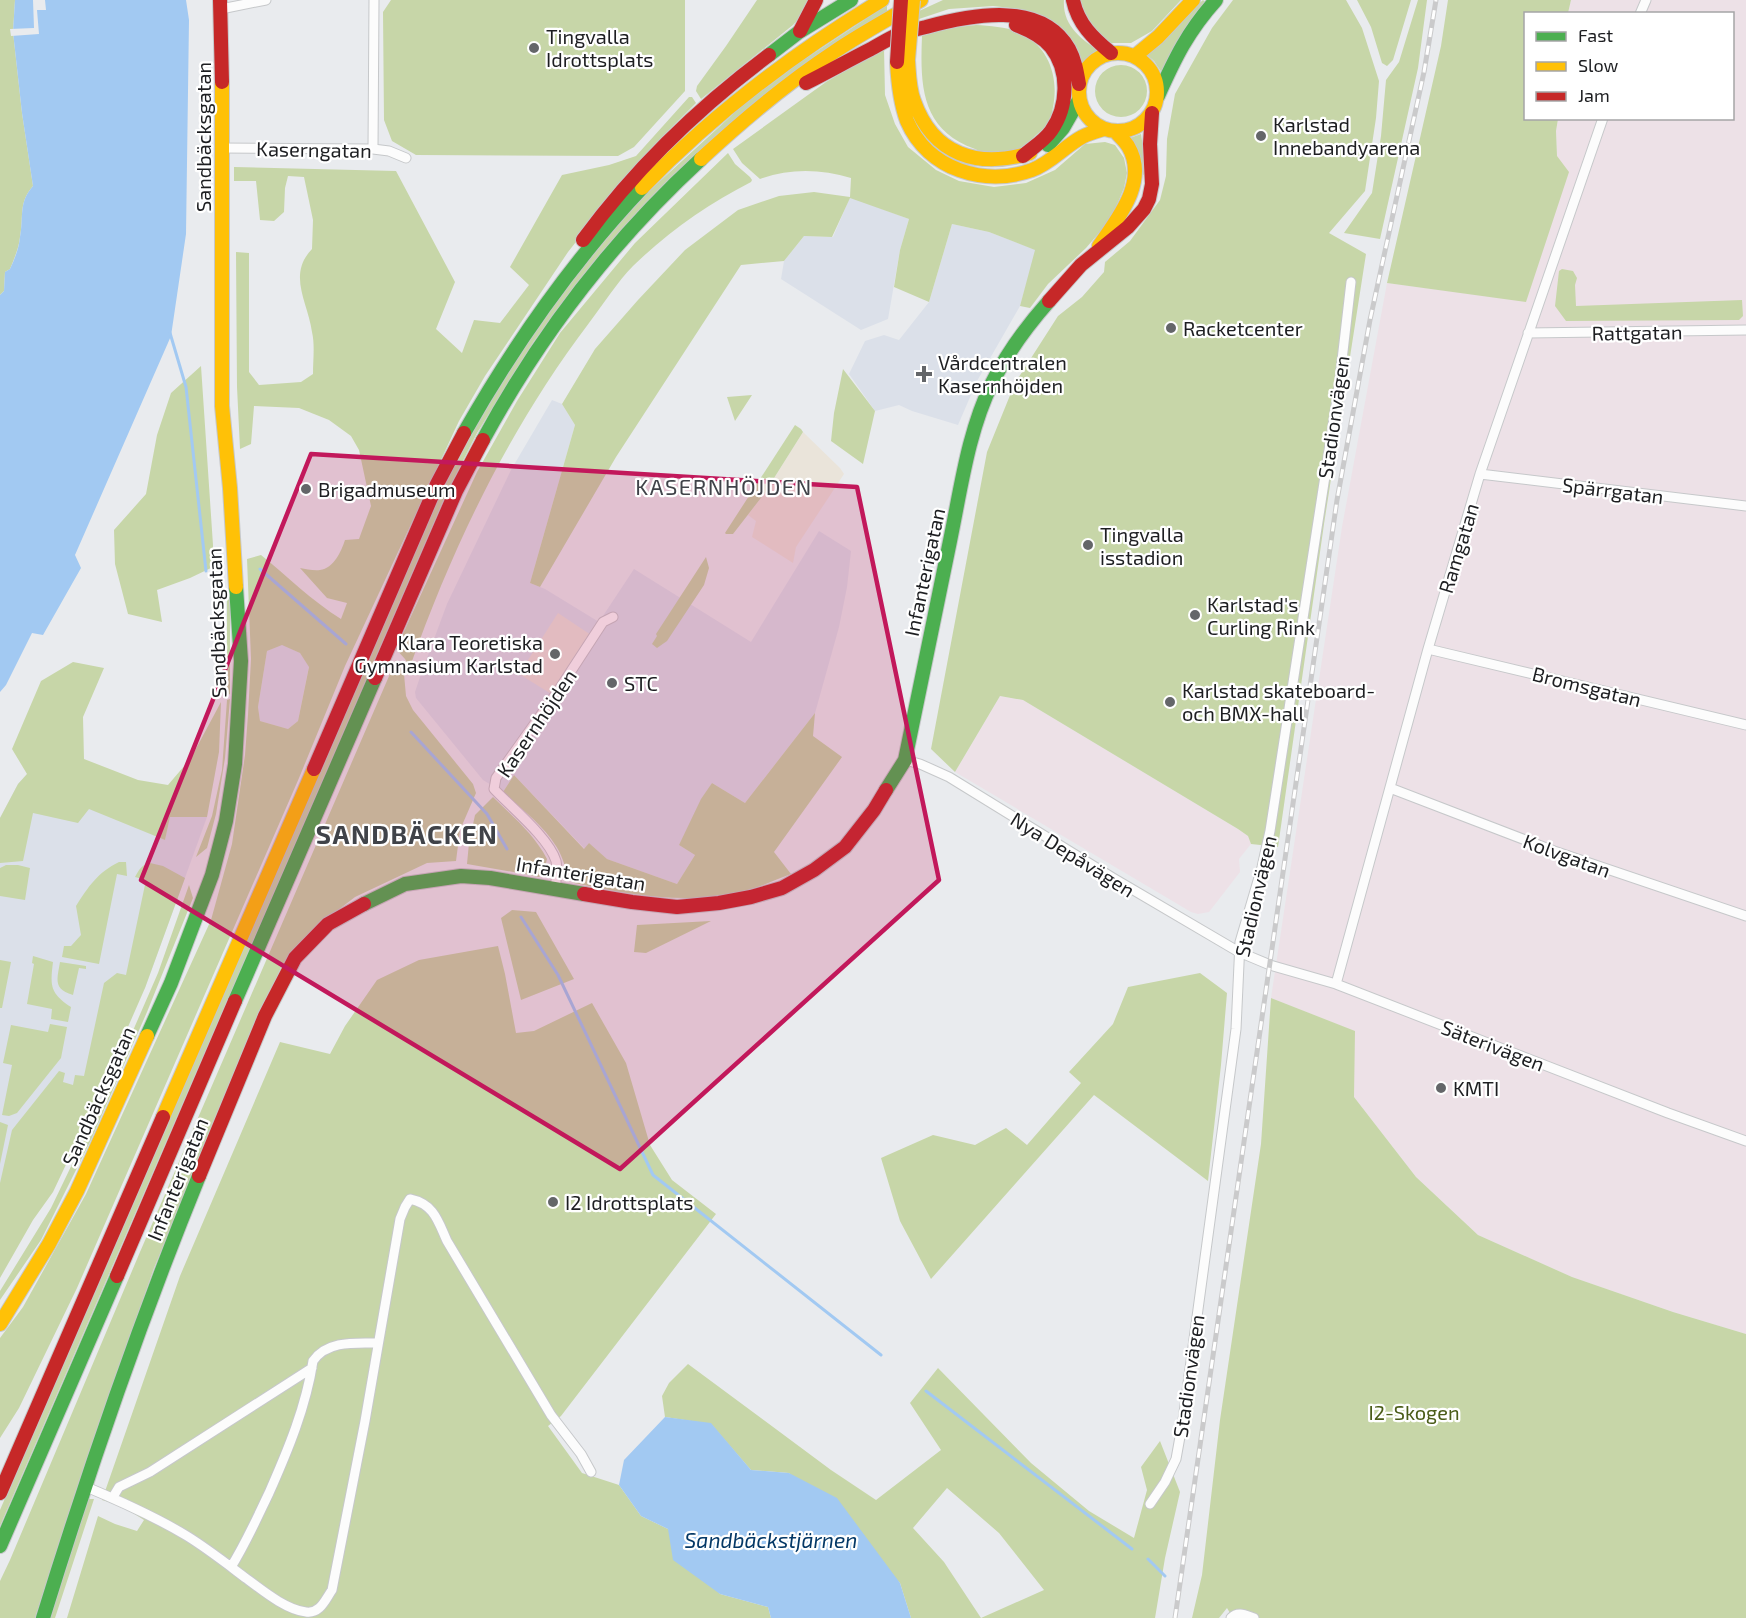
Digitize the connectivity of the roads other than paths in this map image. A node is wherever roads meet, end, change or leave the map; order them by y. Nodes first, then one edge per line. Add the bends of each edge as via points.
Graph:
1 (266, 0) edge
2 (374, 0) edge
3 (816, 0) edge
4 (851, 0) edge
5 (882, 0) edge
6 (901, 0) edge
7 (913, 0) edge
8 (921, 0) edge
9 (1073, 0) edge
10 (1193, 0) edge
11 (1216, 0) edge
12 (220, 4) edge
13 (986, 16) junction
14 (799, 32) junction
15 (1111, 53) junction
16 (1135, 56) junction
17 (903, 61) junction
18 (1079, 84) junction
19 (1158, 98) junction
20 (1079, 100) junction
21 (756, 111) junction
22 (1152, 113) junction
23 (1602, 120) edge
24 (1110, 130) junction
25 (221, 148) junction
26 (373, 149) junction
27 (1023, 156) junction
28 (406, 158) dead end
29 (1096, 251) junction
30 (1351, 282) dead end
31 (548, 301) junction
32 (1746, 330) edge
33 (1528, 333) junction
34 (1480, 474) junction
35 (1746, 506) edge
36 (613, 616) dead end
37 (1428, 649) junction
38 (1746, 725) edge
39 (905, 760) junction
40 (1390, 788) junction
41 (555, 890) junction
42 (1746, 916) edge
43 (1239, 952) junction
44 (1336, 984) junction
45 (1746, 1141) edge
46 (49, 1244) junction
47 (0, 1310) edge
48 (0, 1324) edge
49 (378, 1343) junction
50 (312, 1368) junction
51 (33, 1419) junction
52 (0, 1464) edge
53 (591, 1472) dead end
54 (84, 1486) junction
55 (0, 1493) edge
56 (113, 1497) junction
57 (1150, 1504) dead end
58 (0, 1546) edge
59 (231, 1567) junction
60 (43, 1618) edge
61 (1231, 1618) edge
62 (1254, 1618) edge

1 - 12 street
2 - 26 street
3 - 14 main road
4 - 14 main road
5 - 31 main road via 777,69 706,127 638,193
6 - 17 main road, bridge
7 - 17 main road, bridge
8 - 21 main road via 869,29
9 - 15 main road via 1084,29
10 - 16 main road
11 - 19 main road via 1178,51
12 - 25 main road, Sandbäcksgatan
13 - 18 main road via 1017,16 1049,27 1070,49
13 - 21 main road via 955,19 899,34
13 - 27 main road via 1022,27 1041,38 1060,61 1062,106 1053,129
14 - 31 main road via 694,117 641,168 580,244
15 - 16 main road
15 - 18 main road via 1090,64
16 - 19 main road via 1153,73
17 - 24 main road via 899,90 912,129 937,158 966,174 990,178 1019,175 1084,135
17 - 27 main road via 914,103 936,138 970,159 995,161
18 - 20 main road
19 - 22 main road
20 - 24 main road via 1093,122
20 - 27 main road via 1053,140
21 - 58 main road via 690,169 582,288 541,343 495,417 456,491
22 - 24 main road via 1136,127
22 - 29 main road, Infanterigatan via 1149,199 1117,238
23 - 33 street, Ramgatan
24 - 29 main road, Infanterigatan via 1128,146 1135,164 1135,184
25 - 26 street, Kaserngatan
25 - 46 main road, Sandbäcksgatan via 222,406 241,661 235,764 212,875 171,983
26 - 28 street, Kaserngatan
29 - 39 main road, Infanterigatan via 1064,282 1007,354 984,400 963,476
30 - 43 street, Stadionvägen via 1339,386 1270,831
31 - 51 main road via 477,408 437,484
32 - 33 street, Rattgatan
33 - 34 street, Ramgatan
34 - 35 street, Spärrgatan
34 - 37 street, Ramgatan
36 - 41 street, Kasernhöjden via 603,622 496,778 494,789 553,854 557,864
37 - 38 street, Bromsgatan
37 - 40 street, Ramgatan
39 - 41 main road, Infanterigatan via 845,847 782,888 719,903 677,907
39 - 43 street, Nya Depåvägen via 949,777
40 - 42 street, Kolvgatan via 1554,851
40 - 44 street, Ramgatan
41 - 54 main road, Infanterigatan via 460,876 405,884 328,924 296,958 265,1016 166,1257
43 - 44 street, Säterivägen
43 - 57 street, Stadionvägen via 1236,1029 1183,1420 1176,1459
44 - 45 street, Säterivägen
46 - 47 main road, Sandbäcksgatan
46 - 48 main road, Sandbäcksgatan
49 - 50 street via 330,1347 315,1358
49 - 53 street via 400,1219 410,1199 418,1201 436,1215 447,1241 551,1415
49 - 59 street via 332,1590 320,1609 310,1613 287,1605
50 - 56 street via 150,1472 119,1487
50 - 59 street via 293,1437
51 - 52 main road
51 - 55 main road
54 - 56 street
54 - 60 main road, Infanterigatan
56 - 59 street via 188,1537
61 - 62 street via 1242,1613

